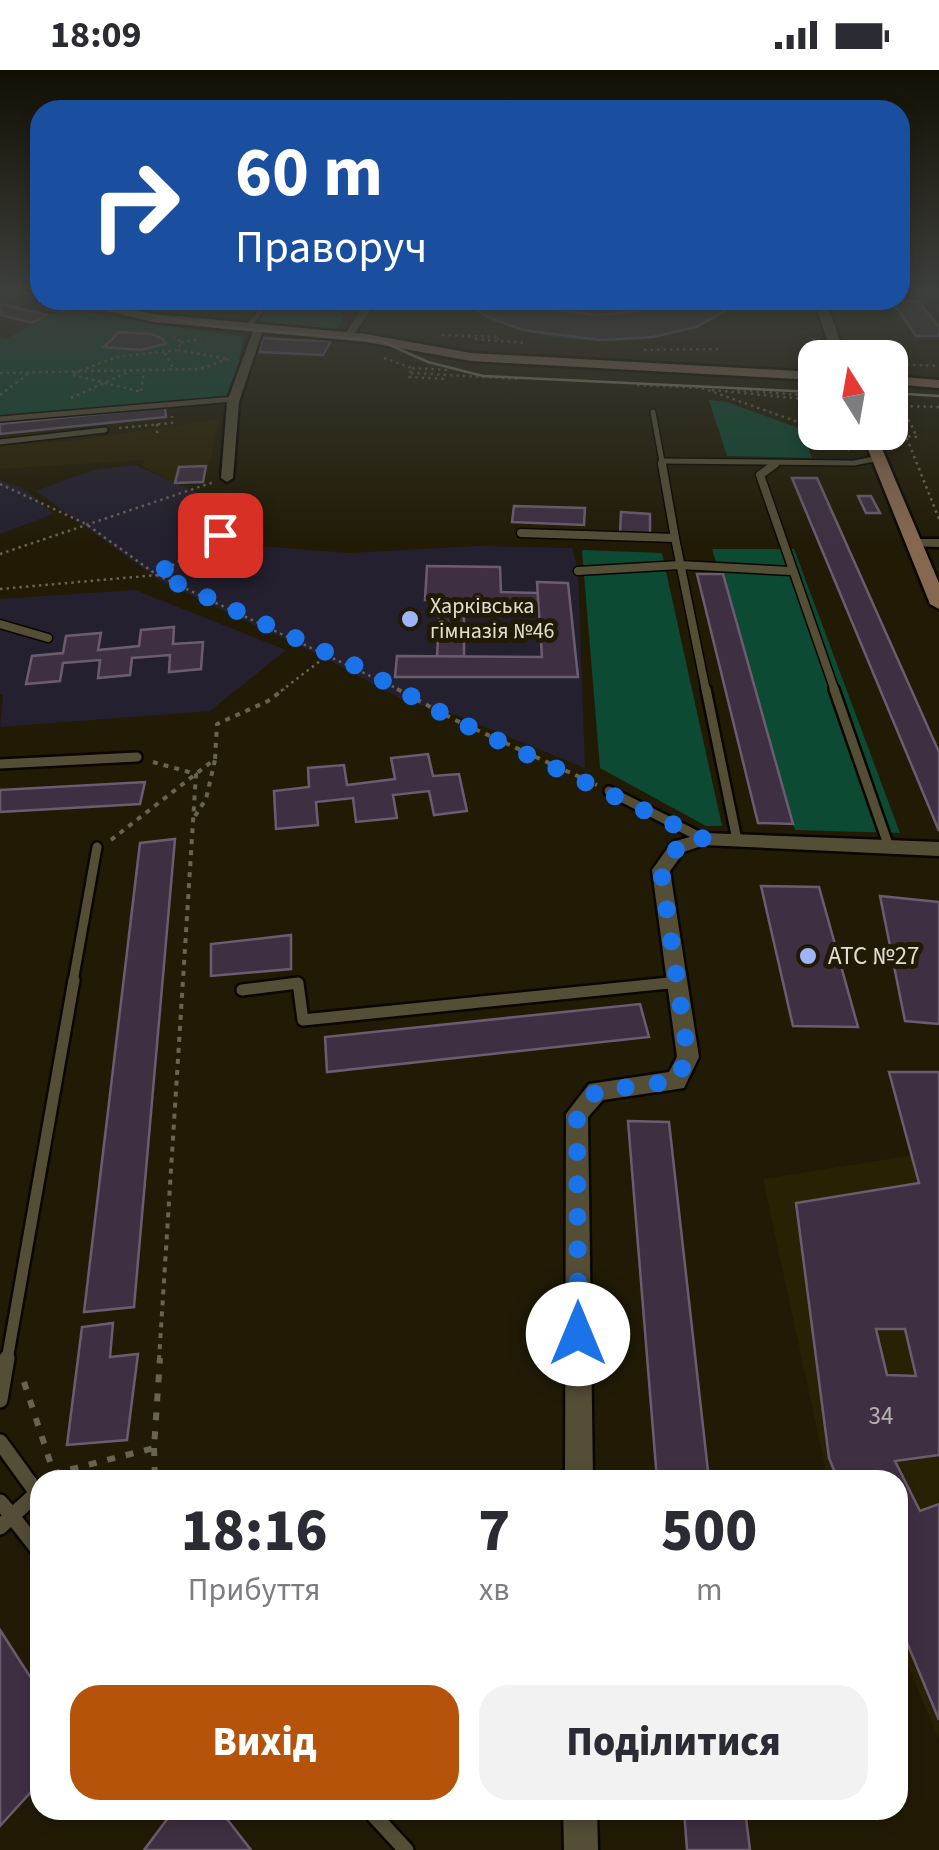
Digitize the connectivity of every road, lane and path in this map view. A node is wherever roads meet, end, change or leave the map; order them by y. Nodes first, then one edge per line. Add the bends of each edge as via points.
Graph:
1 (27, 375) edge
2 (69, 375) edge
3 (121, 375) edge
4 (143, 375) edge
5 (242, 375) edge
6 (410, 375) edge
7 (411, 375) edge
8 (445, 379) dead end
9 (521, 379) dead end
10 (908, 381) edge
11 (105, 382) junction
12 (939, 384) edge
13 (637, 385) dead end
14 (702, 388) junction
15 (140, 392) junction
16 (798, 394) edge
17 (0, 395) edge
18 (234, 398) junction
19 (798, 400) edge
20 (170, 402) junction
21 (133, 404) junction
22 (908, 406) edge
23 (939, 407) edge
24 (653, 412) dead end
25 (32, 414) junction
26 (908, 418) edge
27 (0, 419) edge
28 (172, 423) dead end
29 (798, 423) edge
30 (157, 424) junction
31 (105, 430) joint
32 (908, 434) edge
33 (157, 436) dead end
34 (908, 441) edge
35 (0, 442) edge
36 (819, 450) edge
37 (875, 450) edge
38 (661, 460) junction
39 (777, 463) junction
40 (823, 463) junction
41 (854, 463) junction
42 (881, 464) junction
43 (228, 478) junction
44 (0, 484) edge
45 (939, 518) edge
46 (86, 524) junction
47 (521, 533) dead end
48 (675, 538) junction
49 (913, 543) junction
50 (939, 543) edge
51 (0, 554) edge
52 (680, 565) junction
53 (578, 571) dead end
54 (790, 571) junction
55 (157, 574) junction
56 (0, 589) edge
57 (939, 604) edge
58 (0, 624) edge
59 (48, 638) dead end
60 (329, 654) junction
61 (137, 757) joint
62 (214, 760) junction
63 (0, 764) edge
64 (196, 774) junction
65 (609, 791) joint
66 (193, 820) junction
67 (704, 839) junction
68 (737, 840) junction
69 (103, 844) joint
70 (889, 847) junction
71 (939, 849) edge
72 (680, 982) junction
73 (242, 990) dead end
74 (23, 1380) dead end
75 (0, 1400) edge
76 (0, 1442) edge
77 (154, 1448) junction
78 (52, 1470) edge
79 (78, 1470) edge
80 (155, 1470) edge
81 (579, 1470) edge
82 (30, 1484) edge
83 (30, 1500) edge
84 (0, 1502) edge
85 (6, 1521) edge
86 (30, 1543) edge
87 (379, 1820) edge
88 (580, 1820) edge
89 (406, 1850) edge
90 (580, 1850) edge

1 - 17 path
2 - 11 path
3 - 11 path
4 - 15 path
5 - 18 street
6 - 8 path
7 - 9 path
10 - 12 main road
11 - 15 path
11 - 25 path
13 - 14 path
14 - 16 path
14 - 19 path
14 - 29 path
15 - 20 path
15 - 21 path
18 - 20 lane
18 - 43 street
20 - 21 lane
21 - 25 lane
22 - 23 path
24 - 38 lane
25 - 27 lane
26 - 32 path via 917,436
28 - 30 path
30 - 31 path
30 - 33 path
31 - 35 lane
34 - 45 path
36 - 40 path
37 - 42 main road
38 - 39 lane
38 - 48 lane
39 - 40 lane
39 - 54 lane via 760,475
40 - 41 lane
41 - 42 lane
41 - 42 lane
42 - 49 main road
43 - 46 path
43 - 55 path via 220,535
44 - 46 path
46 - 51 path
46 - 55 path
47 - 48 lane
48 - 52 lane
49 - 50 street
49 - 57 main road
52 - 53 lane
52 - 54 lane
52 - 68 lane
54 - 70 lane
55 - 56 path
55 - 60 path
58 - 59 lane
60 - 62 path via 268,701 217,724
60 - 65 path
61 - 63 lane
61 - 64 path
62 - 64 path
62 - 66 path via 206,799
64 - 66 path
64 - 69 path
65 - 67 lane
66 - 77 path
67 - 68 street
67 - 72 street via 678,847 661,870
68 - 70 street
69 - 75 lane
70 - 71 street
72 - 73 lane via 303,1020 298,983
72 - 81 street via 688,1056 676,1081 597,1091 577,1114
74 - 78 path
76 - 82 lane
77 - 79 path
77 - 80 path
83 - 85 lane
84 - 85 lane
85 - 86 lane
87 - 89 lane
88 - 90 street

